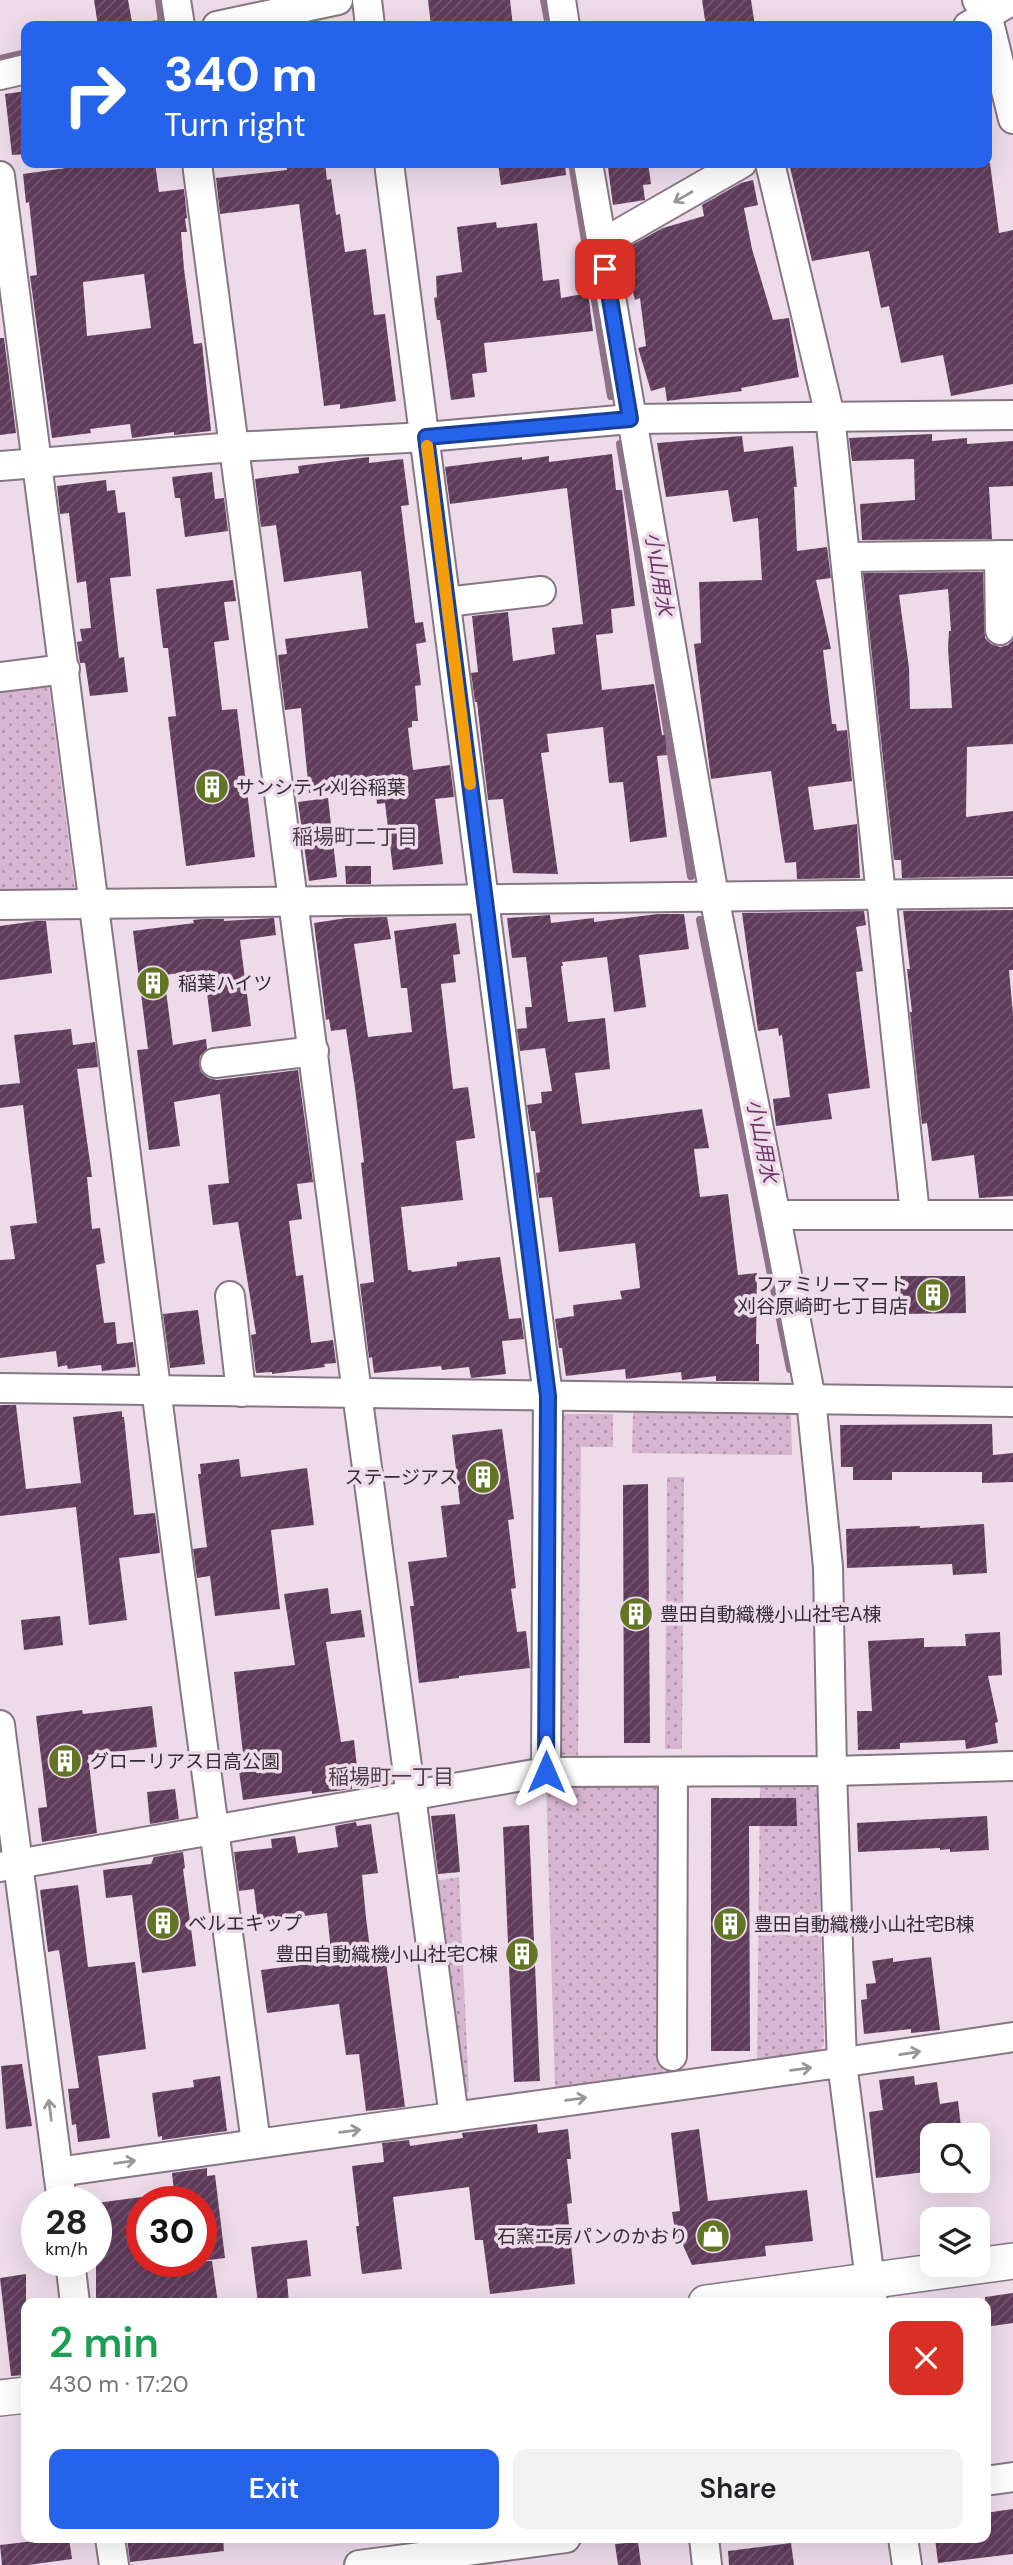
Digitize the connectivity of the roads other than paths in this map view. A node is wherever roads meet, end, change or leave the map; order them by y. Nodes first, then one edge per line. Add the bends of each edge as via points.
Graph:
1 (176, 0) edge
2 (338, 0) edge
3 (367, 0) edge
4 (561, 0) edge
5 (1013, 0) edge
6 (977, 14) edge
7 (179, 21) edge
8 (240, 21) edge
9 (369, 21) edge
10 (564, 21) edge
11 (992, 58) edge
12 (21, 70) edge
13 (0, 75) edge
14 (1013, 119) edge
15 (198, 168) edge
16 (390, 168) edge
17 (588, 168) edge
18 (734, 168) edge
19 (771, 168) edge
20 (0, 176) edge
21 (4, 233) edge
22 (601, 244) junction
23 (1013, 415) edge
24 (830, 416) junction
25 (630, 419) junction
26 (426, 437) junction
27 (234, 447) junction
28 (38, 463) junction
29 (0, 466) edge
30 (1006, 555) edge
31 (846, 557) junction
32 (541, 591) dead end
33 (446, 602) junction
34 (1000, 630) dead end
35 (65, 669) junction
36 (0, 677) edge
37 (881, 893) junction
38 (1013, 893) edge
39 (713, 896) junction
40 (294, 900) junction
41 (485, 901) junction
42 (94, 903) junction
43 (0, 905) edge
44 (314, 1051) junction
45 (215, 1063) dead end
46 (915, 1214) junction
47 (776, 1215) junction
48 (1013, 1215) edge
49 (230, 1296) dead end
50 (0, 1388) edge
51 (157, 1391) junction
52 (241, 1392) junction
53 (357, 1393) junction
54 (548, 1396) junction
55 (811, 1399) junction
56 (1013, 1402) edge
57 (0, 1725) edge
58 (1013, 1766) edge
59 (832, 1770) junction
60 (546, 1772) junction
61 (673, 1773) junction
62 (410, 1796) junction
63 (215, 1831) junction
64 (9, 1865) edge
65 (1013, 2037) edge
66 (672, 2056) dead end
67 (842, 2063) junction
68 (454, 2117) junction
69 (256, 2143) junction
70 (58, 2172) junction
71 (60, 2186) edge
72 (1013, 2261) edge
73 (71, 2277) edge
74 (871, 2291) edge
75 (74, 2298) edge
76 (775, 2298) edge
77 (21, 2396) edge
78 (0, 2398) edge
79 (1013, 2477) edge
80 (991, 2480) edge
81 (111, 2543) edge
82 (550, 2543) edge
83 (705, 2543) edge
84 (904, 2543) edge
85 (510, 2555) edge
86 (114, 2565) edge
87 (359, 2565) edge
88 (707, 2565) edge
89 (907, 2565) edge

1 - 7 street
2 - 8 street
3 - 9 street
4 - 10 street
5 - 6 street
11 - 14 street
12 - 13 street
15 - 27 street
16 - 26 street
17 - 22 street
18 -> 22 street
19 - 24 street
20 - 21 street
21 - 28 street
22 - 25 street
23 - 24 street
24 - 25 street
24 - 31 street
25 - 26 street
25 - 39 street
26 - 27 street
26 - 33 street
27 - 28 street
27 - 40 street
28 - 29 street
28 - 35 street
30 - 31 street
30 - 34 street
31 - 37 street
32 - 33 street
33 - 41 street
35 - 36 street
35 - 42 street
37 - 38 street
37 - 39 street
37 - 46 street
39 - 41 street
39 - 47 street
40 - 41 street
40 - 42 street
40 - 44 street
41 - 54 street
42 - 43 street
42 - 51 street
44 - 45 street
44 - 53 street
46 - 47 street
46 - 48 street
47 - 55 street
49 - 52 street
50 - 51 street
51 - 52 street
51 - 63 street
52 - 53 street
53 - 54 street
53 - 62 street
54 - 55 street
54 - 60 street
55 - 56 street
55 - 59 street via 828,1567
57 - 64 street
58 - 59 street
59 - 61 street
59 - 67 street
60 - 61 street
60 - 62 street
61 - 66 street
62 - 63 street
62 - 68 street
63 - 64 street
63 - 69 street
70 -> 64 street
67 -> 65 street
68 -> 67 street
67 - 74 street
69 -> 68 street
70 -> 69 street
70 - 71 street
72 - 74 street
73 - 75 street
74 - 76 street
77 - 78 street
79 - 80 street
81 - 86 street
82 - 85 street
83 - 88 street
84 - 89 street
85 - 87 street

